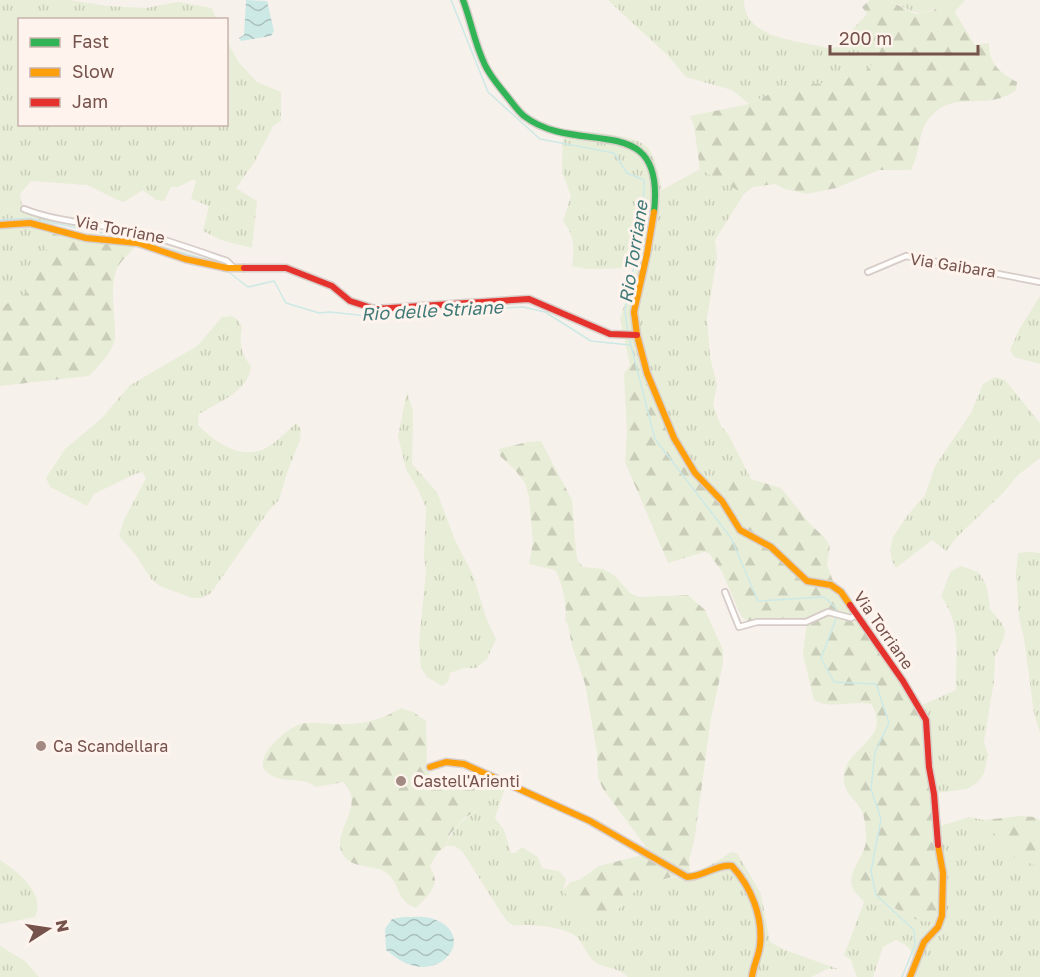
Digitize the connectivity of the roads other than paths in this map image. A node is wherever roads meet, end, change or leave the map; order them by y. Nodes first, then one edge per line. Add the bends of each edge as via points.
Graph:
1 (463, 0) edge
2 (24, 209) dead end
3 (0, 225) edge
4 (227, 267) junction
5 (868, 272) dead end
6 (1040, 282) edge
7 (631, 335) junction
8 (725, 592) dead end
9 (857, 615) junction
10 (430, 767) dead end
11 (752, 977) edge
12 (910, 977) edge

1 - 7 street, Via Torriane via 486,67 517,110 537,125 633,146 644,153 651,165 655,200 652,230
2 - 4 street, Via Torriane via 151,237 227,261
3 - 4 street, Via Torriane via 30,223 86,238 138,243 185,259
4 - 7 street, Via Torriane via 286,268 332,286 350,301 375,309 529,299 610,334
5 - 6 street, Via Gaibara via 906,256
7 - 9 street, Via Torriane via 683,456 722,501 740,530 771,547 807,581 836,587
8 - 9 street via 739,627 757,622 806,622 825,613 851,618
9 - 12 street, Via Torriane via 903,681 926,720 928,732 943,905 938,927 924,942
10 - 11 street via 451,762 469,767 600,827 687,877 697,877 721,865 732,866 748,890 757,915 761,943

